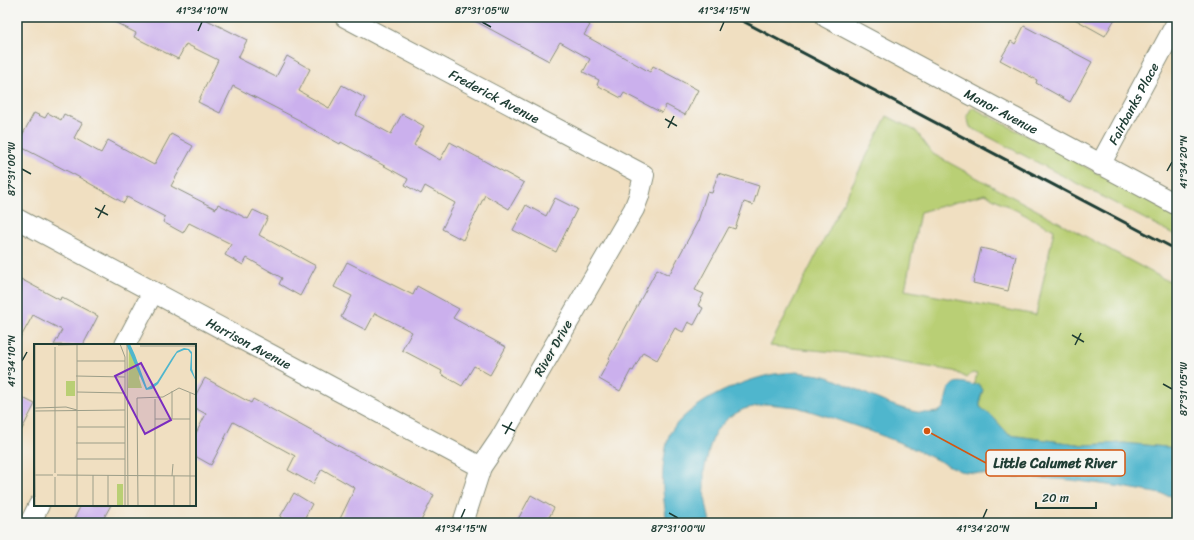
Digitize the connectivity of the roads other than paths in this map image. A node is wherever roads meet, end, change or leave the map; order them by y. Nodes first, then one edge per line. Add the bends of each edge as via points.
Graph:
1 (345, 17) edge
2 (834, 19) edge
3 (1177, 22) edge
4 (1100, 165) junction
5 (644, 175) joint
6 (1177, 205) edge
7 (17, 219) edge
8 (153, 292) junction
9 (126, 344) edge
10 (481, 467) junction
11 (38, 506) edge
12 (30, 523) edge
13 (463, 523) edge

1 - 5 street, Frederick Avenue
2 - 4 street, Manor Avenue
3 - 4 street, Fairbanks Place
4 - 6 street, Manor Avenue
5 - 10 street, River Drive via 634,209 500,439
7 - 8 street, Harrison Avenue
8 - 9 street
8 - 10 street, Harrison Avenue
10 - 13 street, River Drive
11 - 12 street

